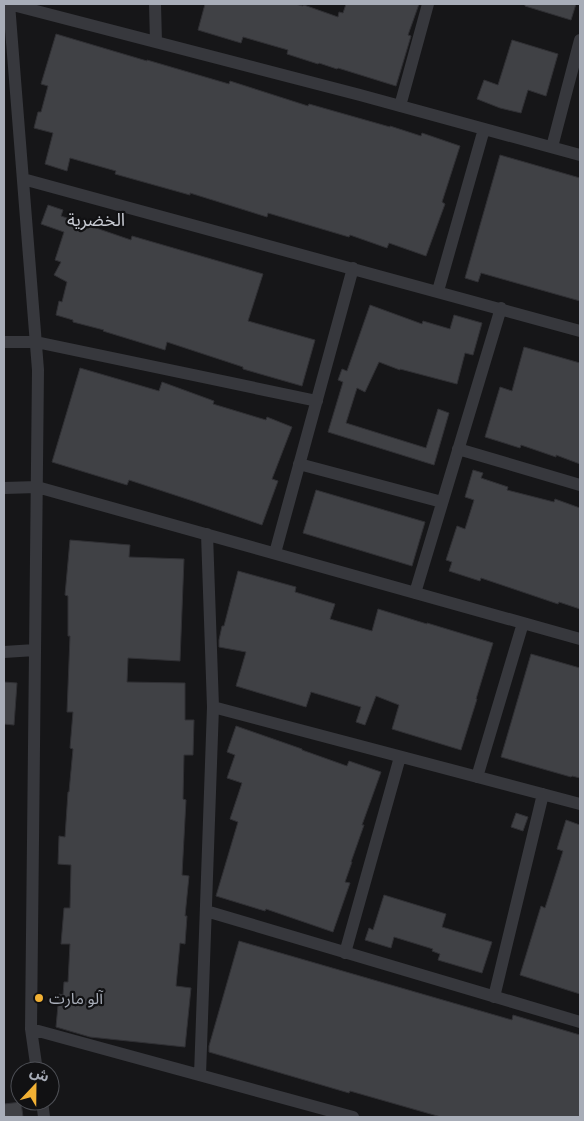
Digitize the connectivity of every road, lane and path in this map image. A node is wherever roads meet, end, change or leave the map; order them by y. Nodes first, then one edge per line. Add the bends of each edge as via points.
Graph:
1 (9, 4) edge
2 (156, 4) edge
3 (428, 4) edge
4 (580, 40) edge
5 (156, 42) junction
6 (400, 106) junction
7 (484, 129) junction
8 (552, 147) junction
9 (580, 155) edge
10 (23, 179) junction
11 (353, 268) junction
12 (438, 292) junction
13 (500, 308) junction
14 (580, 330) edge
15 (4, 342) edge
16 (36, 342) junction
17 (317, 401) junction
18 (458, 450) junction
19 (300, 464) junction
20 (580, 485) edge
21 (37, 487) junction
22 (4, 488) edge
23 (442, 502) junction
24 (207, 534) junction
25 (275, 553) junction
26 (415, 593) junction
27 (523, 623) junction
28 (580, 639) edge
29 (35, 650) junction
30 (4, 652) edge
31 (213, 707) junction
32 (400, 757) junction
33 (476, 777) junction
34 (543, 794) junction
35 (580, 804) edge
36 (206, 911) junction
37 (345, 953) junction
38 (494, 997) junction
39 (580, 1022) edge
40 (31, 1029) junction
41 (36, 1061) edge
42 (200, 1075) junction
43 (353, 1117) edge

1 - 5 street
1 - 10 street
2 - 5 street
3 - 6 street
4 - 8 street
5 - 6 street
6 - 7 street
7 - 8 street
7 - 12 street
8 - 9 street
10 - 11 street
10 - 16 street
11 - 12 street
11 - 17 street
12 - 13 street
13 - 14 street
13 - 18 street
15 - 16 street
16 - 17 street
16 - 21 street
17 - 19 street
18 - 20 street
18 - 23 street
19 - 23 street
19 - 25 street
21 - 22 street
21 - 24 street
21 - 29 street
23 - 26 street
24 - 25 street
24 - 31 street
25 - 26 street
26 - 27 street
27 - 28 street
27 - 33 street
29 - 30 street
29 - 40 street
31 - 32 street
31 - 36 street
32 - 33 street
32 - 37 street
33 - 34 street
34 - 35 street
34 - 38 street
36 - 37 street
36 - 42 street
37 - 38 street
38 - 39 street
40 - 41 street
40 - 42 street
42 - 43 street

